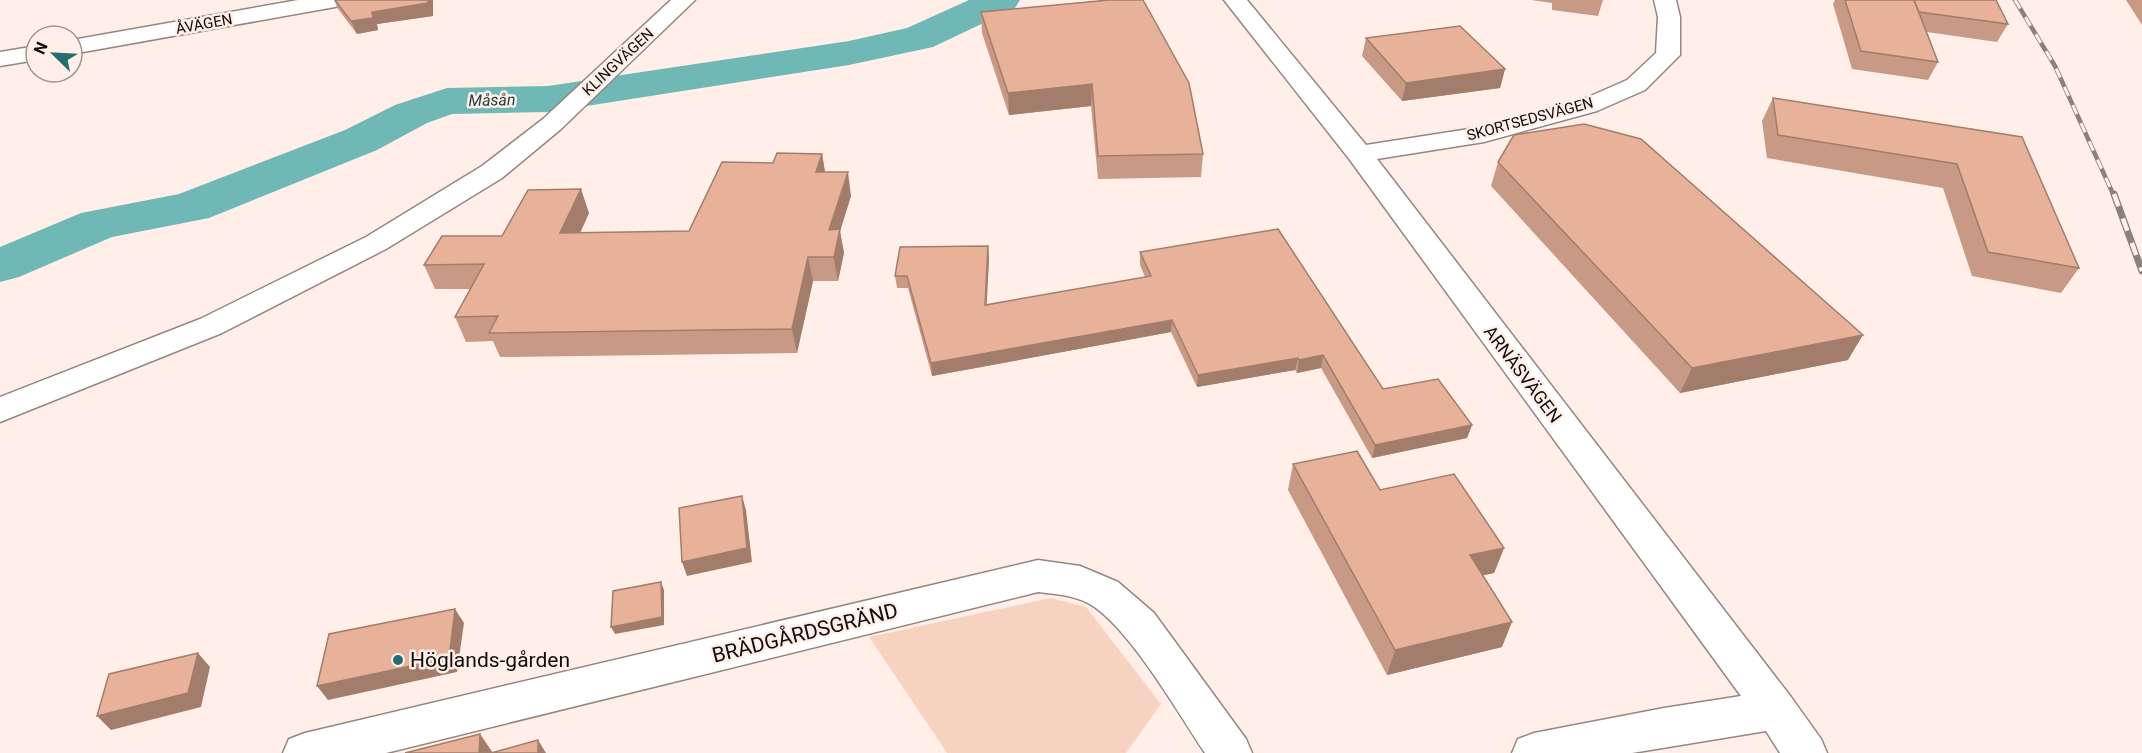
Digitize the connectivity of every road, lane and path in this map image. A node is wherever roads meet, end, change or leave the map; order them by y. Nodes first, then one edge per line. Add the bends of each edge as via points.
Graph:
1 (335, 0) edge
2 (684, 0) edge
3 (1235, 0) edge
4 (1665, 0) edge
5 (84, 45) edge
6 (24, 55) edge
7 (0, 59) edge
8 (1359, 154) junction
9 (0, 411) edge
10 (1776, 710) junction
11 (305, 753) edge
12 (1230, 753) edge
13 (1534, 753) edge
14 (1805, 753) edge

1 - 5 street, ÅVÄGEN
2 - 9 street, KLINGVÄGEN via 552,124 492,172 376,243 211,326
3 - 8 street, ARNÄSVÄGEN
4 - 8 street, SKORTSEDSVÄGEN via 1669,17 1668,55 1636,85 1588,106 1484,134
6 - 7 street
8 - 10 street, ARNÄSVÄGEN
10 - 13 street
10 - 14 street, ARNÄSVÄGEN
11 - 12 street, BRÄDGÅRDSGRÄND via 1038,576 1080,582 1096,589 1140,625

